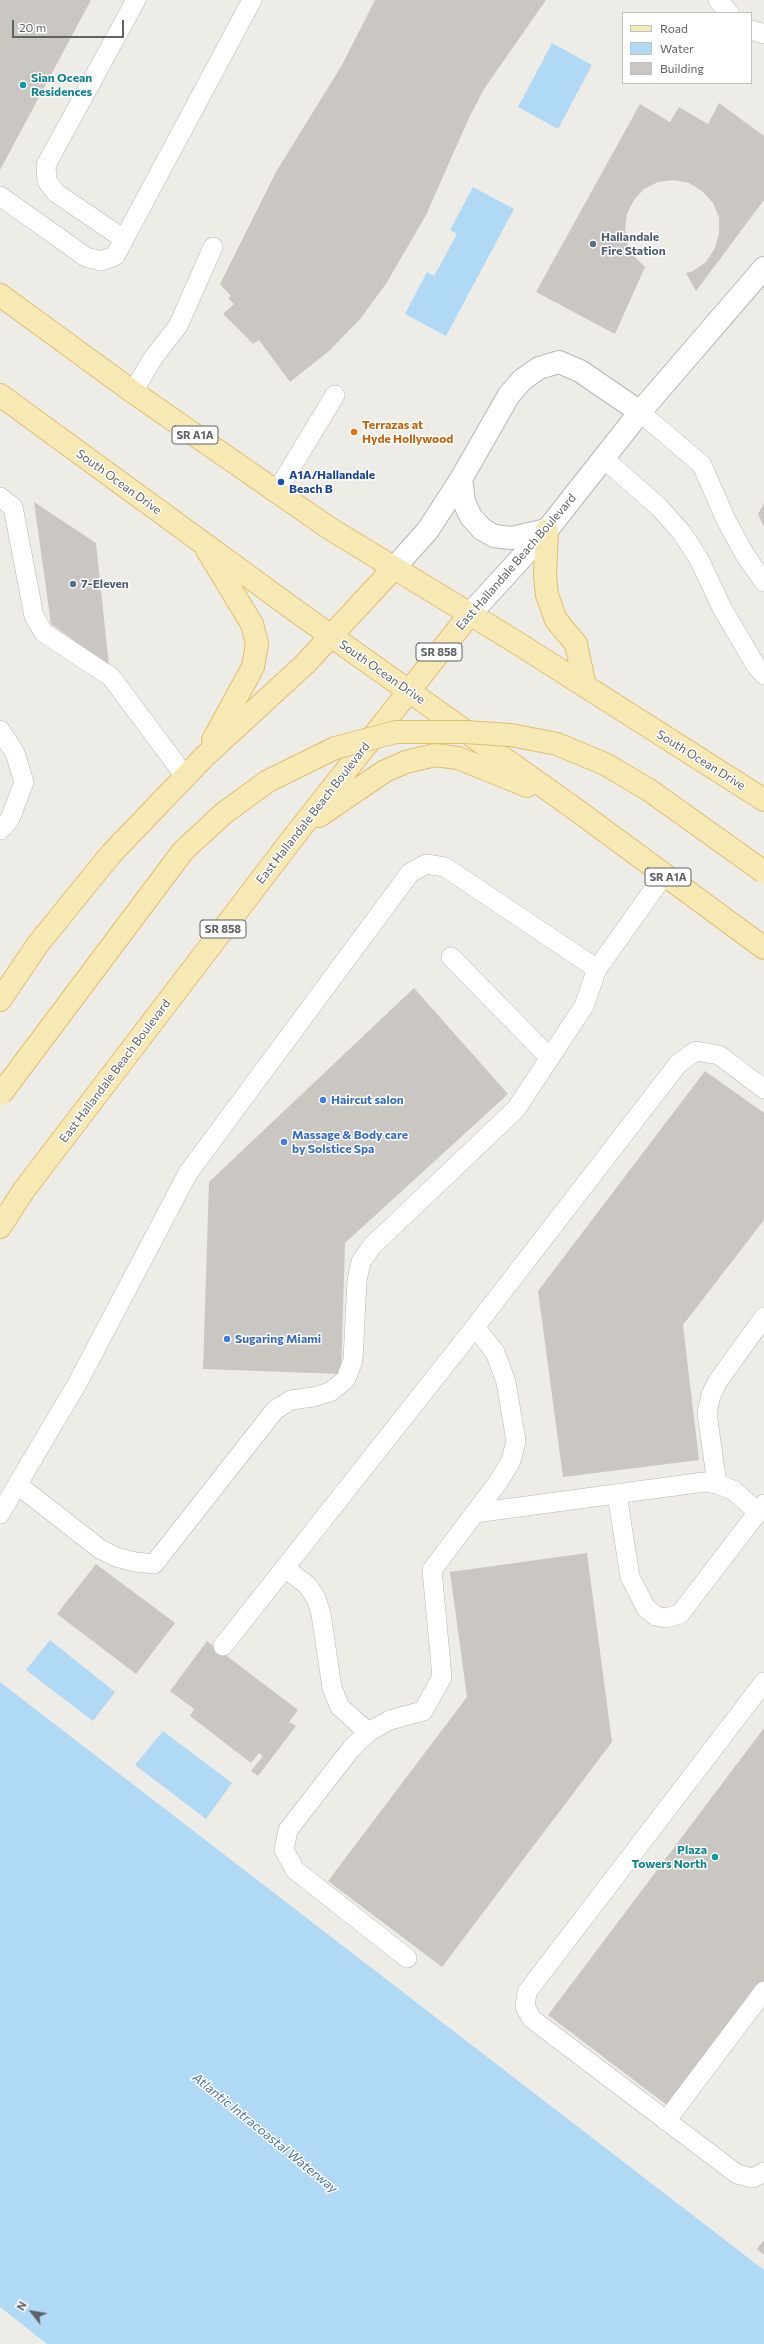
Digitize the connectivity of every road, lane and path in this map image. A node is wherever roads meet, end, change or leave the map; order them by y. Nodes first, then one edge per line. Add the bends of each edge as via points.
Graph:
1 (136, 0) edge
2 (252, 0) edge
3 (752, 30) edge
4 (764, 34) edge
5 (0, 196) edge
6 (124, 239) junction
7 (213, 247) dead end
8 (764, 268) edge
9 (0, 295) edge
10 (133, 392) junction
11 (0, 395) edge
12 (335, 395) dead end
13 (640, 412) junction
14 (603, 458) junction
15 (461, 479) junction
16 (277, 491) junction
17 (0, 497) edge
18 (547, 530) junction
19 (202, 542) junction
20 (394, 568) junction
21 (764, 582) edge
22 (470, 614) junction
23 (332, 636) junction
24 (764, 674) edge
25 (585, 686) junction
26 (409, 691) junction
27 (0, 730) edge
28 (204, 757) junction
29 (185, 776) junction
30 (764, 800) edge
31 (571, 806) junction
32 (0, 830) edge
33 (298, 830) junction
34 (764, 872) edge
35 (664, 875) junction
36 (764, 948) edge
37 (451, 957) dead end
38 (597, 969) junction
39 (0, 1000) edge
40 (550, 1058) junction
41 (764, 1089) edge
42 (0, 1095) edge
43 (0, 1227) edge
44 (764, 1317) edge
45 (475, 1327) junction
46 (717, 1484) junction
47 (18, 1485) junction
48 (616, 1494) junction
49 (761, 1508) edge
50 (475, 1513) junction
51 (0, 1514) edge
52 (285, 1568) junction
53 (223, 1646) dead end
54 (764, 1682) edge
55 (368, 1732) junction
56 (407, 1958) dead end
57 (764, 1991) edge
58 (666, 2121) junction
59 (764, 2172) edge

1 - 6 lane via 46,165 47,181 56,193
2 - 6 lane
3 - 4 lane
5 - 6 lane via 86,258 101,261 115,256
7 - 10 lane via 178,326
8 - 13 street, East Hallandale Beach Boulevard
9 - 10 main road, South Ocean Drive / SR A1A
10 - 16 main road, South Ocean Drive / SR A1A
11 - 19 main road, South Ocean Drive / SR A1A
12 - 16 lane
13 - 14 street, East Hallandale Beach Boulevard
13 - 15 street via 580,371 558,362 539,368 522,380 509,395
13 - 21 lane via 702,465 744,554
14 - 18 street, East Hallandale Beach Boulevard
14 - 24 lane via 682,532 699,559 722,608 756,666
15 - 18 street via 464,502 471,517 482,529 494,536 511,538
15 - 20 street via 428,530
16 - 20 main road, South Ocean Drive / SR A1A via 329,528
17 - 29 lane via 13,507 34,616 44,633 111,677
18 - 22 street, East Hallandale Beach Boulevard
18 - 25 main road via 547,595 556,620 576,644
19 - 23 main road, South Ocean Drive / SR A1A
19 - 28 main road via 252,624 257,644 253,667
20 - 22 main road, South Ocean Drive / SR A1A
20 - 23 main road
22 - 25 main road, South Ocean Drive / SR A1A
22 - 26 main road, East Hallandale Beach Boulevard / SR 858
23 - 26 main road, South Ocean Drive / SR A1A
23 - 28 main road
25 - 30 main road, South Ocean Drive / SR A1A
26 - 31 main road, South Ocean Drive / SR A1A
26 - 33 main road, East Hallandale Beach Boulevard / SR 858
27 - 32 lane via 15,753 24,782 10,819
28 - 29 main road
29 - 39 main road via 111,854 38,944
31 - 33 main road via 484,767 458,758 435,755 406,762 385,771
31 - 35 main road, South Ocean Drive / SR A1A
33 - 43 main road, East Hallandale Beach Boulevard / SR 858 via 24,1190
34 - 42 main road, bridge via 649,790 605,764 557,744 510,735 396,732 335,748 268,781 224,813 183,851
35 - 36 main road, South Ocean Drive / SR A1A
35 - 38 lane
37 - 40 lane
38 - 40 lane via 584,1006
38 - 47 lane via 445,867 426,864 410,873 188,1173 77,1384
40 - 47 lane via 516,1109 372,1246 361,1262 357,1280 353,1360 346,1379 330,1392 291,1400 274,1410 154,1564 128,1561 100,1549
41 - 45 lane via 719,1055 696,1051 678,1064
44 - 46 lane via 718,1381 711,1396 707,1413
45 - 50 lane via 495,1352 506,1382 516,1441 511,1461
45 - 52 lane
46 - 48 lane via 704,1482
46 - 49 lane via 733,1490
47 - 51 lane
48 - 49 lane via 630,1577 646,1608 656,1616 666,1618 680,1614
48 - 50 lane
50 - 55 lane via 432,1570 442,1677 423,1711 390,1720
52 - 53 lane
52 - 55 lane via 306,1585 316,1598 321,1614 332,1688 340,1707
54 - 58 lane via 527,1992 525,2007 532,2019
55 - 56 lane via 351,1749 288,1830 284,1850 295,1870
57 - 58 lane
58 - 59 lane via 737,2174 753,2178

